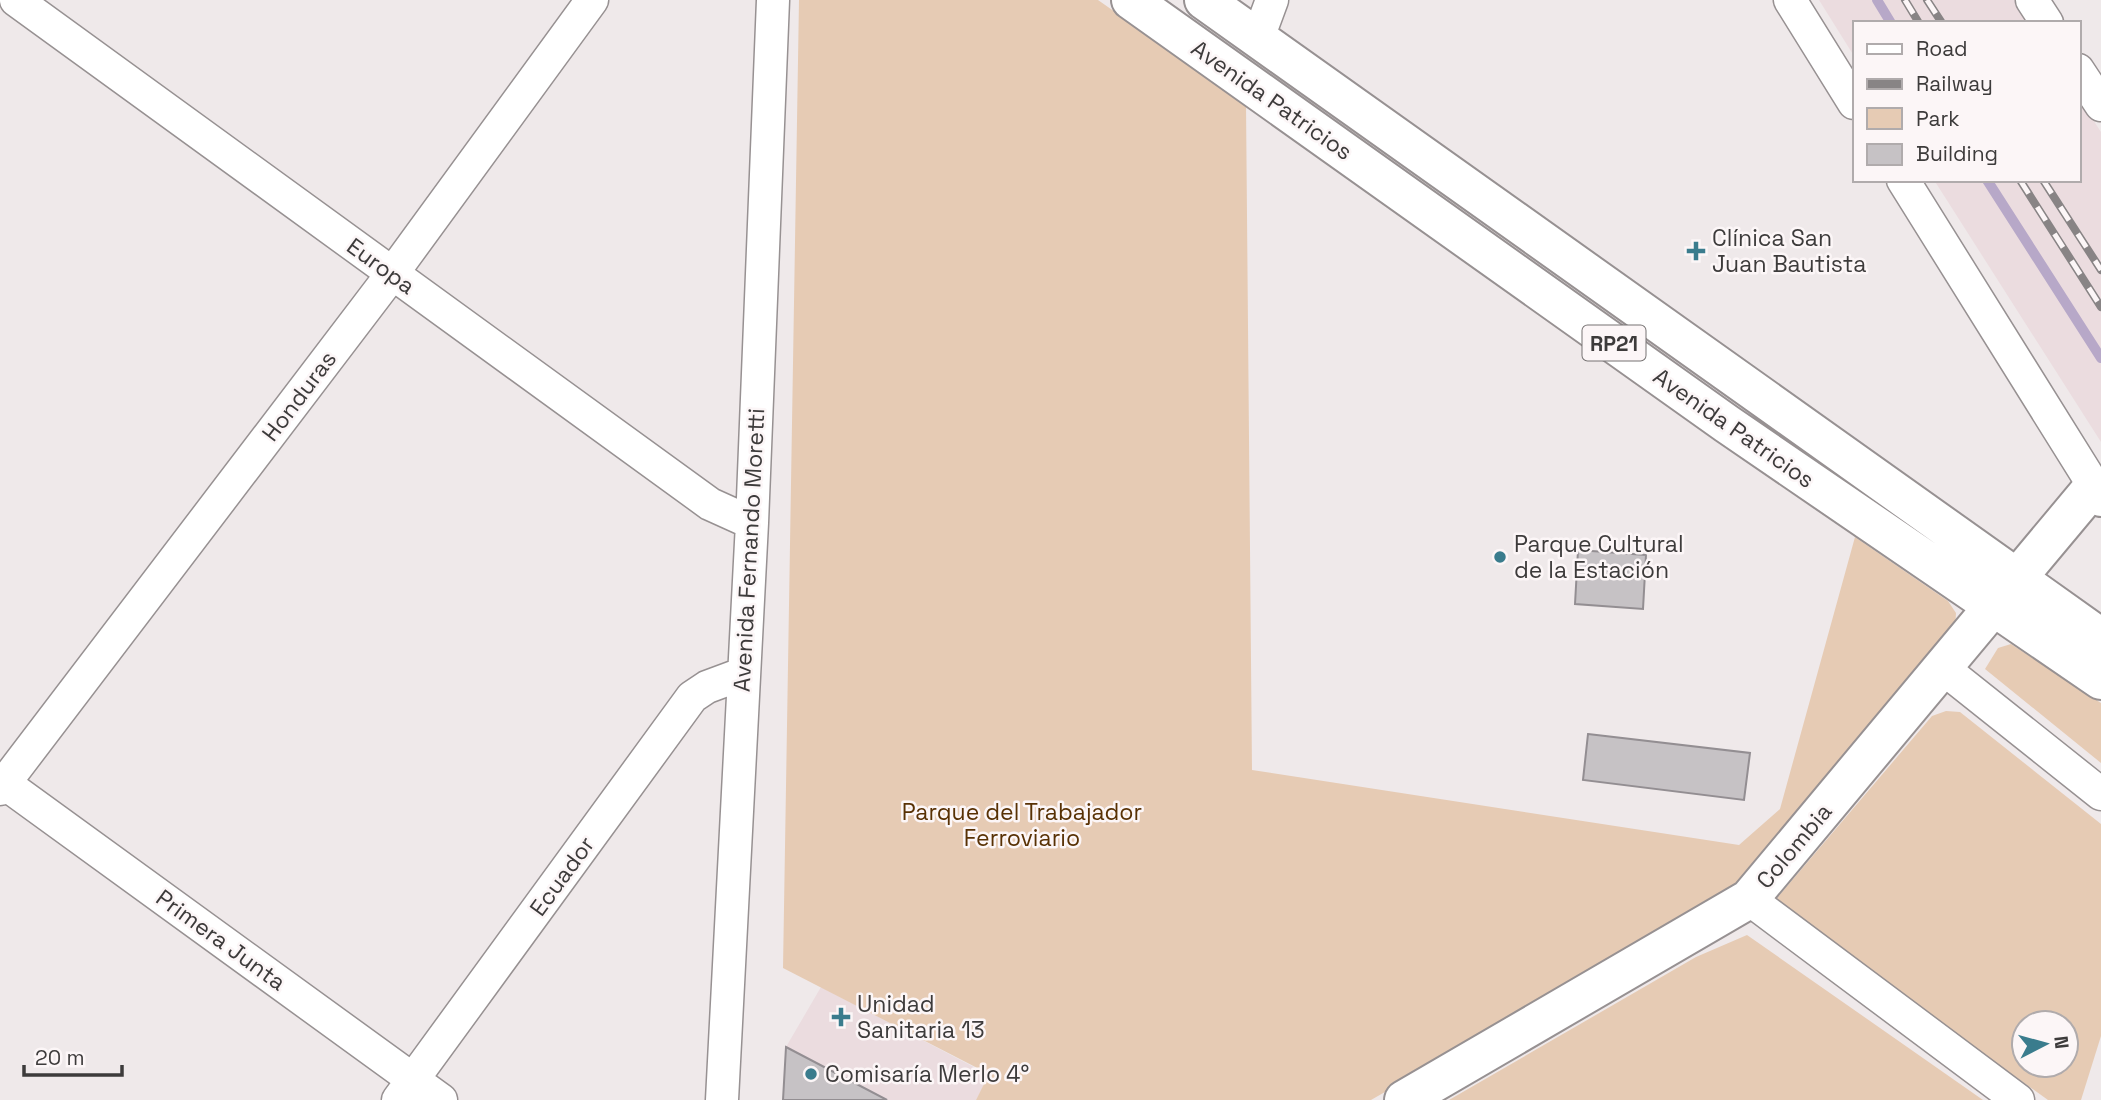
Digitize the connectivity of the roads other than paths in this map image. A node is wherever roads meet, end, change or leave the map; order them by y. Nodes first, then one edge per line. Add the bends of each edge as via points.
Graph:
1 (16, 0) edge
2 (593, 0) edge
3 (773, 0) edge
4 (1131, 0) edge
5 (1204, 0) edge
6 (1272, 0) edge
7 (1790, 0) edge
8 (2032, 0) edge
9 (2046, 21) edge
10 (1258, 38) junction
11 (2080, 73) edge
12 (1853, 101) edge
13 (2101, 105) edge
14 (1903, 182) edge
15 (392, 274) junction
16 (2097, 491) edge
17 (751, 523) junction
18 (2005, 594) junction
19 (2101, 638) edge
20 (1944, 669) junction
21 (742, 674) junction
22 (2101, 680) edge
23 (1, 784) edge
24 (2101, 794) edge
25 (1749, 899) junction
26 (406, 1090) edge
27 (441, 1100) edge
28 (722, 1100) edge
29 (1404, 1100) edge
30 (2018, 1100) edge

1 - 15 street, Europa
2 - 15 street, Honduras
3 - 17 street, Avenida Fernando Moretti
4 - 18 main road, Avenida Patricios / RP21 via 1716,416
5 - 10 main road, Avenida Patricios / RP21
6 - 10 street
7 - 12 street
8 - 9 street
10 - 18 main road, Avenida Patricios / RP21 via 1705,354
11 - 13 street
14 - 16 street
15 - 17 street, Europa via 710,504
15 - 23 street, Honduras
16 - 18 main road, Colombia
17 - 21 street, Avenida Fernando Moretti
18 - 19 main road, Avenida Patricios / RP21
18 - 20 main road, Colombia
18 - 22 main road, Avenida Patricios / RP21
20 - 24 street
20 - 25 main road, Colombia
21 - 26 street, Ecuador via 692,697
21 - 28 street, Avenida Fernando Moretti
23 - 26 street, Primera Junta
25 - 29 main road, Colombia
25 - 30 street
26 - 27 street, Primera Junta

